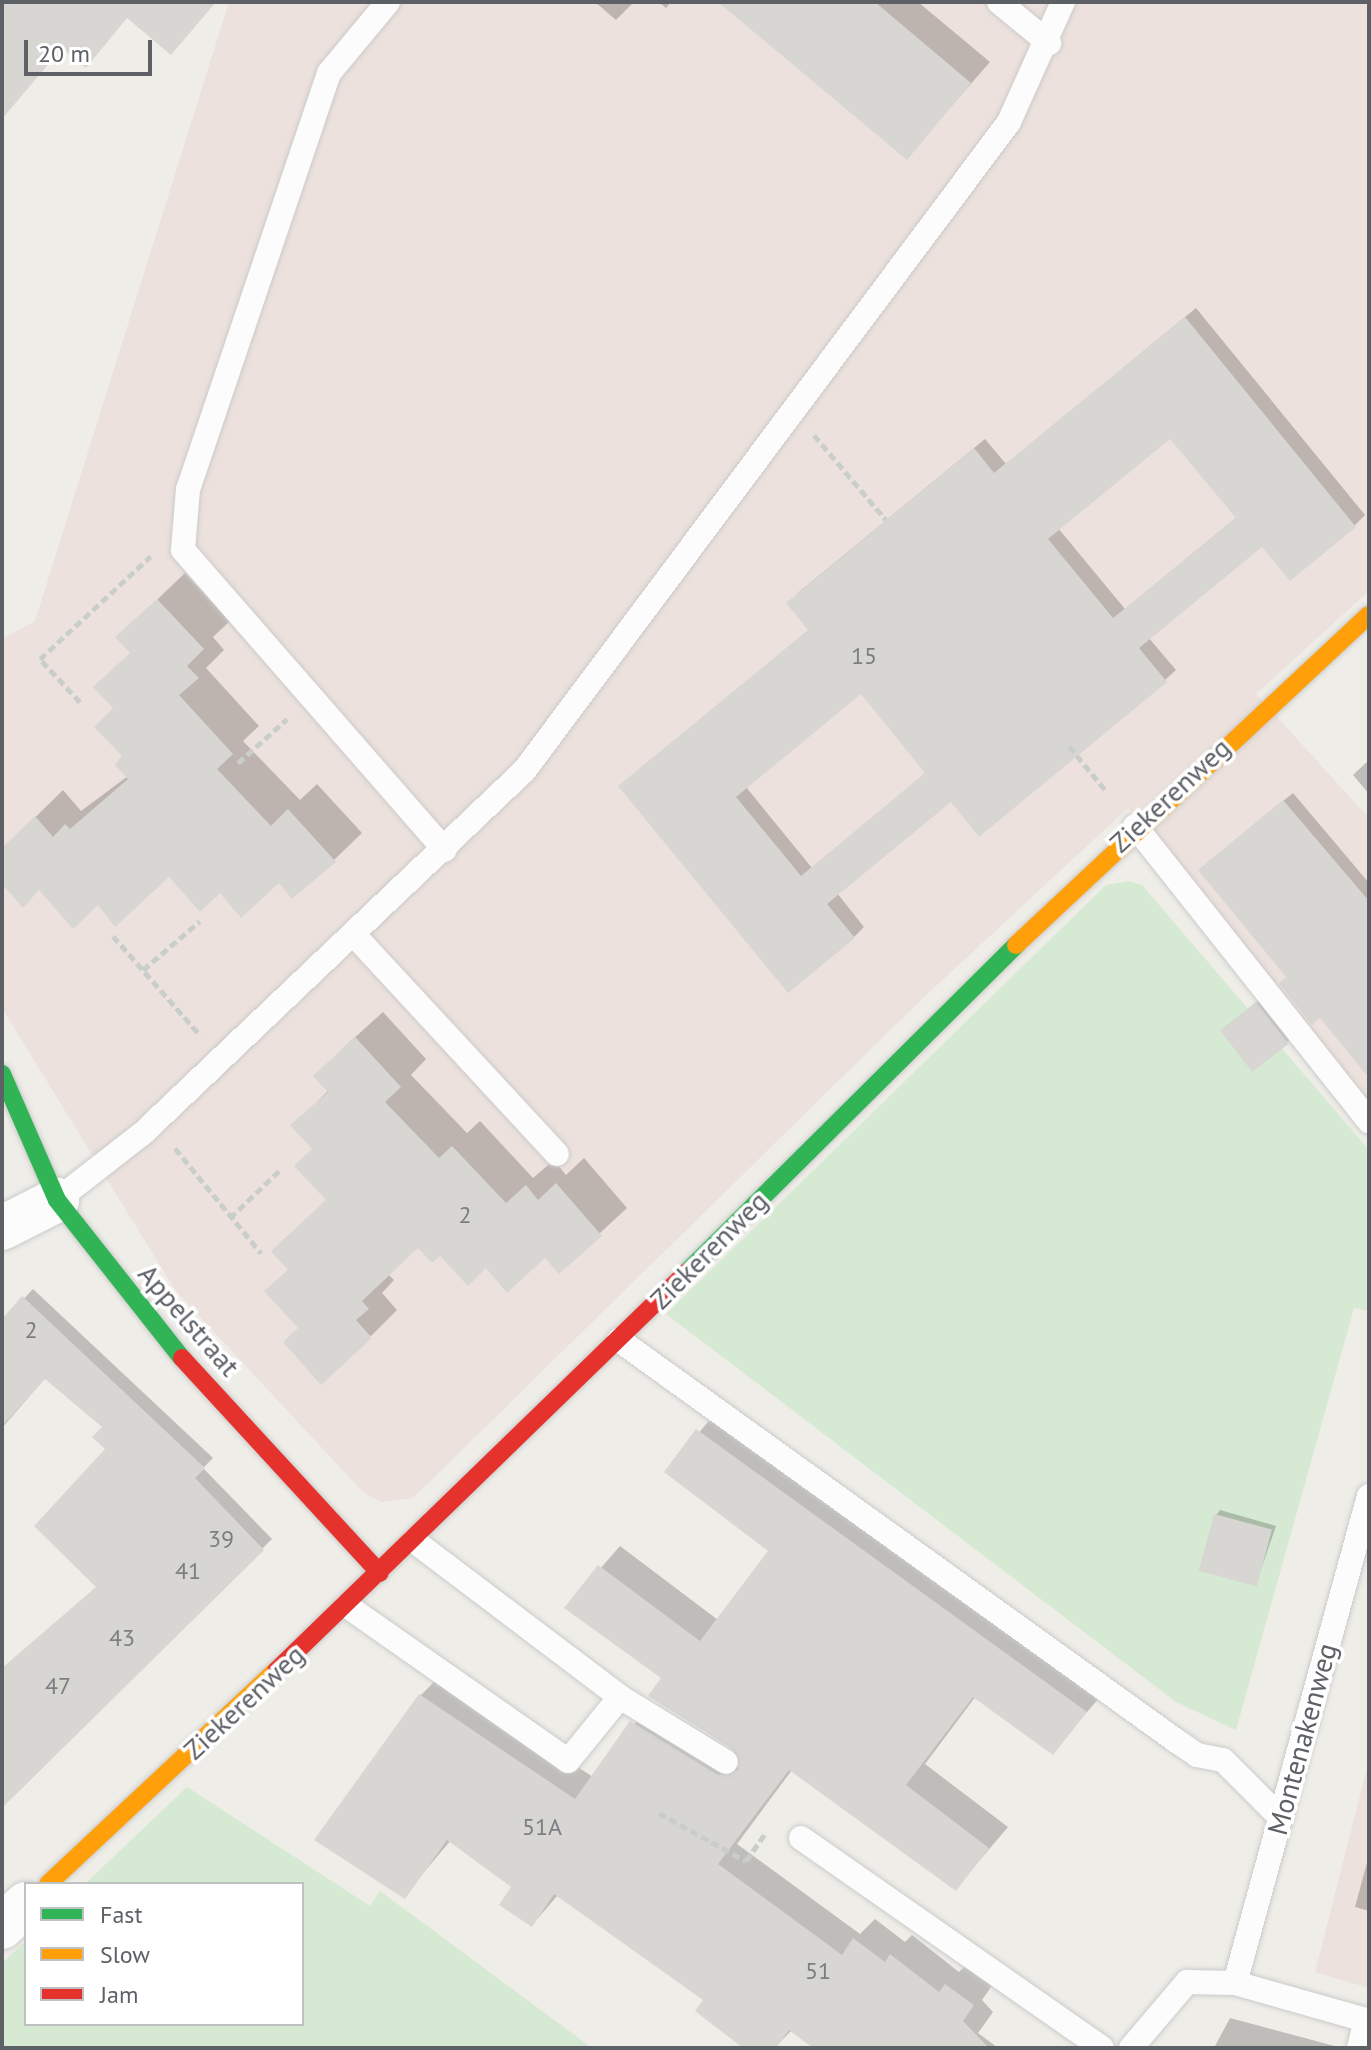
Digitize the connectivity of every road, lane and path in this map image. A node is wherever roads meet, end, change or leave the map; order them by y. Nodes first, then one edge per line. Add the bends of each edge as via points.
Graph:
1 (388, 2) edge
2 (999, 2) edge
3 (1063, 2) edge
4 (1049, 43) junction
5 (793, 411) junction
6 (886, 520) dead end
7 (183, 550) junction
8 (1369, 615) edge
9 (312, 697) junction
10 (80, 702) dead end
11 (1069, 746) dead end
12 (238, 763) dead end
13 (1135, 826) junction
14 (445, 850) junction
15 (200, 921) dead end
16 (113, 936) dead end
17 (355, 936) junction
18 (143, 971) junction
19 (223, 1059) junction
20 (2, 1074) edge
21 (1369, 1121) edge
22 (155, 1122) junction
23 (557, 1154) dead end
24 (282, 1168) dead end
25 (57, 1200) junction
26 (230, 1218) junction
27 (2, 1228) edge
28 (261, 1253) dead end
29 (619, 1340) junction
30 (1369, 1496) edge
31 (414, 1541) junction
32 (380, 1573) junction
33 (347, 1606) junction
34 (620, 1697) junction
35 (726, 1762) dead end
36 (659, 1813) dead end
37 (1281, 1818) junction
38 (801, 1838) joint
39 (50, 1882) edge
40 (24, 1906) edge
41 (2, 1927) edge
42 (1235, 1983) junction
43 (1368, 2021) edge
44 (1102, 2048) edge
45 (1131, 2048) edge
46 (1359, 2048) edge

1 - 7 lane via 329,73 188,489
2 - 4 lane
3 - 4 lane
4 - 5 lane via 1009,122
5 - 6 path
5 - 14 lane via 524,771
7 - 9 lane
7 - 10 path via 149,557 40,659
8 - 13 street, Ziekerenweg
9 - 12 path
9 - 14 lane
11 - 13 path
13 - 21 lane
13 - 29 street, Ziekerenweg
14 - 17 lane
15 - 18 path
16 - 18 path
17 - 19 lane
17 - 23 lane
18 - 19 path
19 - 22 lane
20 - 25 street, Appelstraat
22 - 25 lane
22 - 26 path
24 - 26 path
25 - 27 street
25 - 32 street, Appelstraat via 146,1319
26 - 28 path
29 - 31 street, Ziekerenweg
29 - 37 lane via 1197,1755 1223,1760
30 - 37 lane, Montenakenweg
31 - 32 street, Ziekerenweg
31 - 34 lane
32 - 33 street, Ziekerenweg
33 - 34 lane via 568,1761
33 - 39 street, Ziekerenweg
34 - 35 lane
36 - 38 path via 746,1861 775,1820
37 - 42 lane, Montenakenweg
38 - 44 lane
40 - 41 street
42 - 43 lane
42 - 45 lane via 1187,1982
43 - 46 lane

